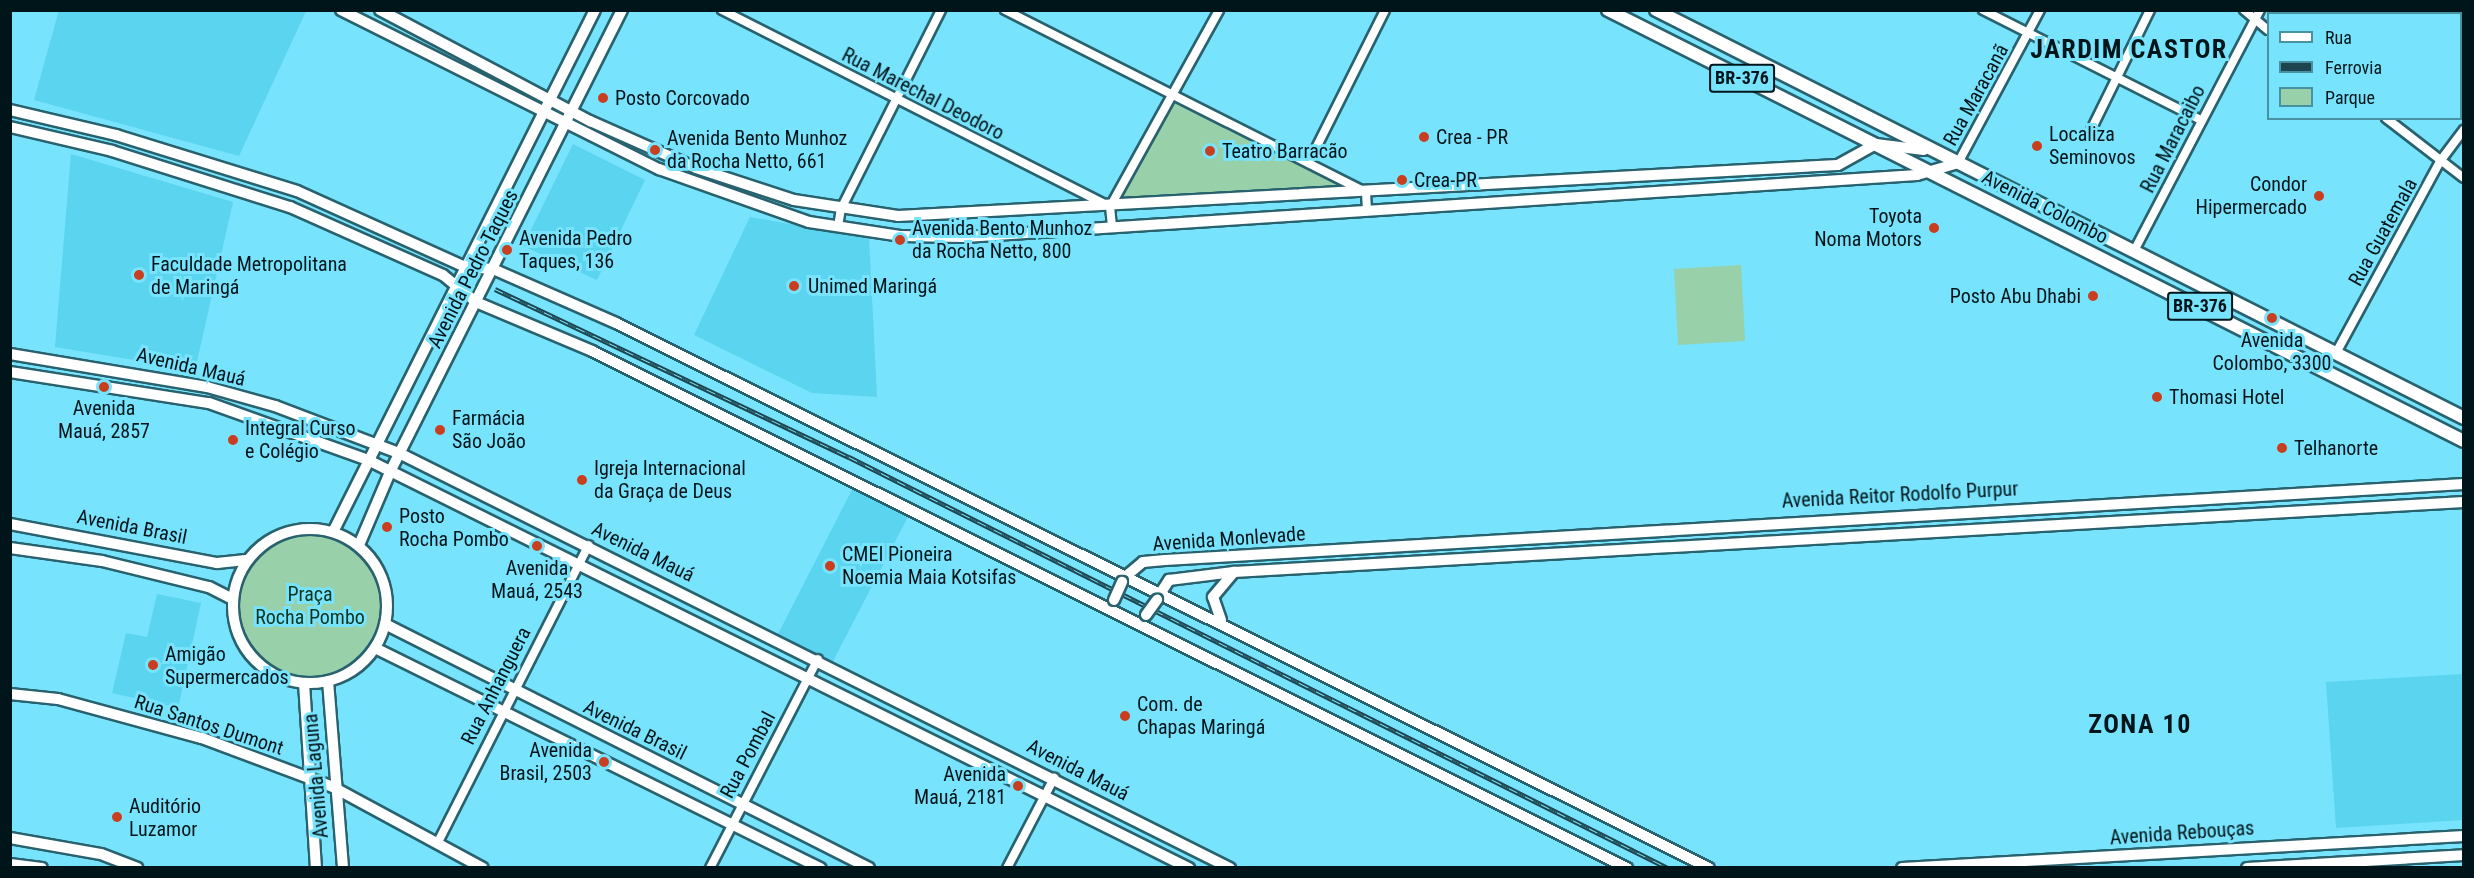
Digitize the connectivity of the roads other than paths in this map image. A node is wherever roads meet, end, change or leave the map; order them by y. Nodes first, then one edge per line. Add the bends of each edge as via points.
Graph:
1 (341, 10) edge
2 (380, 10) edge
3 (595, 10) edge
4 (622, 10) edge
5 (722, 10) edge
6 (941, 10) edge
7 (1005, 10) edge
8 (1219, 10) edge
9 (1385, 10) edge
10 (1608, 10) edge
11 (1656, 10) edge
12 (1983, 10) edge
13 (2040, 10) edge
14 (2150, 10) edge
15 (2244, 10) edge
16 (2260, 10) edge
17 (2254, 19) junction
18 (2267, 29) edge
19 (2029, 33) junction
20 (472, 59) junction
21 (465, 72) junction
22 (2116, 77) junction
23 (1788, 78) junction
24 (1751, 82) junction
25 (1173, 93) junction
26 (896, 99) junction
27 (550, 100) junction
28 (10, 110) edge
29 (574, 112) junction
30 (543, 113) junction
31 (2201, 120) junction
32 (2389, 120) edge
33 (567, 125) junction
34 (10, 128) edge
35 (2091, 130) dead end
36 (2463, 130) edge
37 (1876, 144) junction
38 (666, 156) junction
39 (2441, 160) junction
40 (1309, 162) junction
41 (1958, 162) junction
42 (659, 169) junction
43 (1662, 173) junction
44 (1936, 173) junction
45 (2463, 178) edge
46 (297, 191) junction
47 (1663, 191) junction
48 (1366, 192) junction
49 (290, 207) junction
50 (1110, 207) junction
51 (841, 209) junction
52 (1367, 210) junction
53 (838, 227) junction
54 (1112, 227) junction
55 (2134, 251) junction
56 (465, 267) junction
57 (494, 269) junction
58 (457, 282) junction
59 (476, 302) junction
60 (2266, 317) junction
61 (2231, 322) junction
62 (2336, 353) junction
63 (10, 354) edge
64 (112, 368) junction
65 (10, 372) edge
66 (110, 384) junction
67 (2463, 418) edge
68 (2431, 425) junction
69 (2463, 432) edge
70 (2463, 441) edge
71 (376, 443) junction
72 (399, 453) junction
73 (368, 460) junction
74 (390, 470) junction
75 (2463, 484) edge
76 (2341, 491) junction
77 (2214, 497) junction
78 (2463, 502) edge
79 (2057, 505) junction
80 (2009, 507) junction
81 (2342, 508) junction
82 (1940, 511) junction
83 (2214, 515) junction
84 (2058, 522) junction
85 (10, 524) edge
86 (2010, 525) junction
87 (1685, 526) junction
88 (1941, 528) junction
89 (333, 532) junction
90 (1686, 542) junction
91 (359, 545) junction
92 (589, 545) junction
93 (10, 548) edge
94 (1340, 550) junction
95 (246, 560) junction
96 (579, 562) junction
97 (1340, 566) junction
98 (1234, 572) junction
99 (1125, 578) junction
100 (1159, 595) junction
101 (233, 599) junction
102 (1114, 605) junction
103 (1135, 619) junction
104 (1221, 620) junction
105 (385, 624) junction
106 (375, 648) junction
107 (818, 659) junction
108 (807, 677) junction
109 (328, 681) junction
110 (304, 683) junction
111 (512, 689) junction
112 (10, 694) edge
113 (501, 709) junction
114 (307, 777) junction
115 (1054, 778) junction
116 (333, 787) junction
117 (1045, 795) junction
118 (742, 803) junction
119 (732, 822) junction
120 (2463, 836) edge
121 (10, 838) edge
122 (437, 844) junction
123 (2289, 844) junction
124 (2463, 855) edge
125 (2080, 862) edge
126 (10, 864) edge
127 (2290, 865) junction
128 (42, 867) edge
129 (137, 867) edge
130 (316, 867) edge
131 (343, 867) edge
132 (483, 867) edge
133 (710, 867) edge
134 (821, 867) edge
135 (869, 867) edge
136 (1007, 867) edge
137 (1190, 867) edge
138 (1230, 867) edge
139 (1627, 867) edge
140 (1709, 867) edge
141 (1902, 867) edge
142 (2247, 867) edge

1 - 21 main road
2 - 20 main road
3 - 27 main road, Avenida Pedro Taques
4 - 29 main road, Avenida Pedro Taques
5 - 26 street, Rua Marechal Deodoro
6 - 26 street
7 - 25 street
8 - 25 street
9 - 40 street
10 - 24 main road, Avenida Colombo / BR-376
11 - 23 main road, Avenida Colombo / BR-376
12 - 19 street
13 - 19 street, Rua Maracanã
14 - 22 street
15 - 17 street
16 - 17 street, Rua Maracaibo
17 - 18 street
17 - 31 street, Rua Maracaibo
19 - 22 street
19 - 41 street, Rua Maracanã
20 - 21 main road
20 - 27 main road
21 - 30 main road
22 - 31 street
22 - 35 street
23 - 24 main road
23 - 41 main road, Avenida Colombo / BR-376
24 - 37 main road, Avenida Colombo / BR-376
25 - 40 street
25 - 50 street
26 - 50 street, Rua Marechal Deodoro
26 - 51 street
27 - 29 main road
27 - 30 main road, Avenida Pedro Taques
28 - 46 main road via 116,135
29 - 33 main road, Avenida Pedro Taques
29 - 38 main road
30 - 33 main road
30 - 56 main road, Avenida Pedro Taques
31 - 55 street, Rua Maracaibo
32 - 39 street
33 - 42 main road
33 - 57 main road, Avenida Pedro Taques
34 - 49 main road via 112,151
36 - 39 street, Rua Guatemala
37 - 41 main road via 1903,144
37 - 43 main road via 1838,165
37 - 44 main road, Avenida Colombo / BR-376
38 - 42 main road
38 - 51 main road via 744,186
39 - 45 street
39 - 62 street, Rua Guatemala
40 - 48 street
41 - 44 main road
41 - 55 main road, Avenida Colombo / BR-376
42 - 53 main road via 738,201
43 - 47 main road
43 - 48 main road
44 - 47 main road
44 - 61 main road, Avenida Colombo / BR-376
46 - 49 main road
46 - 56 main road
47 - 52 main road
48 - 50 main road
48 - 52 street
49 - 58 main road
50 - 51 main road via 898,216
50 - 54 street
51 - 53 street
52 - 54 main road
53 - 54 main road via 900,236 965,237
55 - 60 main road, Avenida Colombo / BR-376
56 - 57 main road
56 - 58 main road, Avenida Pedro Taques
57 - 59 main road, Avenida Pedro Taques
57 - 99 main road via 616,323
58 - 59 main road
58 - 71 main road, Avenida Pedro Taques
59 - 72 main road, Avenida Pedro Taques
59 - 102 main road via 592,351
60 - 61 main road via 2237,314
60 - 62 main road, Avenida Colombo / BR-376
61 - 68 main road, Avenida Colombo / BR-376
62 - 67 main road, Avenida Colombo / BR-376
63 - 64 main road, Avenida Mauá
64 - 66 main road
64 - 71 main road, Avenida Mauá via 275,406
65 - 66 main road, Avenida Mauá
66 - 73 main road, Avenida Mauá via 250,415
68 - 69 main road
68 - 70 main road, Avenida Colombo / BR-376
71 - 72 main road, Avenida Mauá
71 - 73 main road, Avenida Pedro Taques
72 - 74 main road, Avenida Pedro Taques
72 - 92 main road, Avenida Mauá
73 - 74 main road, Avenida Mauá
73 - 89 main road, Avenida Pedro Taques
74 - 91 main road, Avenida Pedro Taques
74 - 96 main road, Avenida Mauá
75 - 76 main road, Avenida Reitor Rodolfo Purpur
76 - 77 main road, Avenida Reitor Rodolfo Purpur
76 - 81 main road
77 - 79 main road, Avenida Reitor Rodolfo Purpur
77 - 83 main road
78 - 81 main road, Avenida Reitor Rodolfo Purpur
79 - 80 main road, Avenida Reitor Rodolfo Purpur
79 - 84 main road
80 - 82 main road, Avenida Reitor Rodolfo Purpur
80 - 86 main road
81 - 83 main road, Avenida Reitor Rodolfo Purpur
82 - 87 main road, Avenida Reitor Rodolfo Purpur
82 - 88 main road
83 - 84 main road, Avenida Reitor Rodolfo Purpur
84 - 86 main road, Avenida Reitor Rodolfo Purpur
85 - 95 main road, Avenida Brasil via 217,563
86 - 88 main road, Avenida Reitor Rodolfo Purpur
87 - 90 main road
87 - 94 main road, Avenida Reitor Rodolfo Purpur
88 - 90 main road, Avenida Reitor Rodolfo Purpur
89 - 91 main road
89 - 95 main road via 293,531
90 - 97 main road, Avenida Reitor Rodolfo Purpur
91 - 105 main road via 383,580
92 - 96 street, Rua Anhanguera
92 - 107 main road, Avenida Mauá
93 - 101 main road, Avenida Brasil via 102,561 209,587
94 - 97 main road
94 - 99 main road, Avenida Monlevade via 1152,561
95 - 101 main road
96 - 108 main road, Avenida Mauá
96 - 111 street, Rua Anhanguera
97 - 98 main road, Avenida Monlevade
98 - 100 main road, Avenida Monlevade via 1169,580
98 - 104 main road via 1213,597
99 - 100 main road
99 - 102 main road, bridge
100 - 103 main road, Avenida Monlevade, bridge via 1146,615
100 - 104 main road
101 - 110 main road via 244,647 261,666
102 - 103 main road
103 - 139 main road
104 - 140 main road
105 - 106 main road
105 - 111 main road, Avenida Brasil
106 - 109 main road via 355,669
106 - 113 main road, Avenida Brasil
107 - 108 street, Rua Pombal
107 - 115 main road, Avenida Mauá
108 - 117 main road, Avenida Mauá
108 - 118 street, Rua Pombal
109 - 110 main road
109 - 116 main road, Avenida Laguna
110 - 114 main road, Avenida Laguna
111 - 113 street, Rua Anhanguera
111 - 118 main road, Avenida Brasil
112 - 114 main road, Rua Santos Dumont via 138,718
113 - 119 main road, Avenida Brasil
113 - 122 street, Rua Anhanguera
114 - 116 main road, Rua Santos Dumont
114 - 130 main road, Avenida Laguna
115 - 117 street
115 - 138 main road, Avenida Mauá
116 - 122 main road, Rua Santos Dumont
116 - 131 main road, Avenida Laguna
117 - 136 street
117 - 137 main road, Avenida Mauá
118 - 119 street, Rua Pombal
118 - 135 main road, Avenida Brasil
119 - 133 street, Rua Pombal
119 - 134 main road, Avenida Brasil
120 - 123 main road, Avenida Rebouças
121 - 129 main road via 71,847
122 - 132 main road, Rua Santos Dumont
123 - 125 main road, Avenida Rebouças
123 - 127 main road
124 - 127 main road, Avenida Rebouças
125 - 141 main road, Avenida Rebouças
126 - 128 main road
127 - 142 main road, Avenida Rebouças

